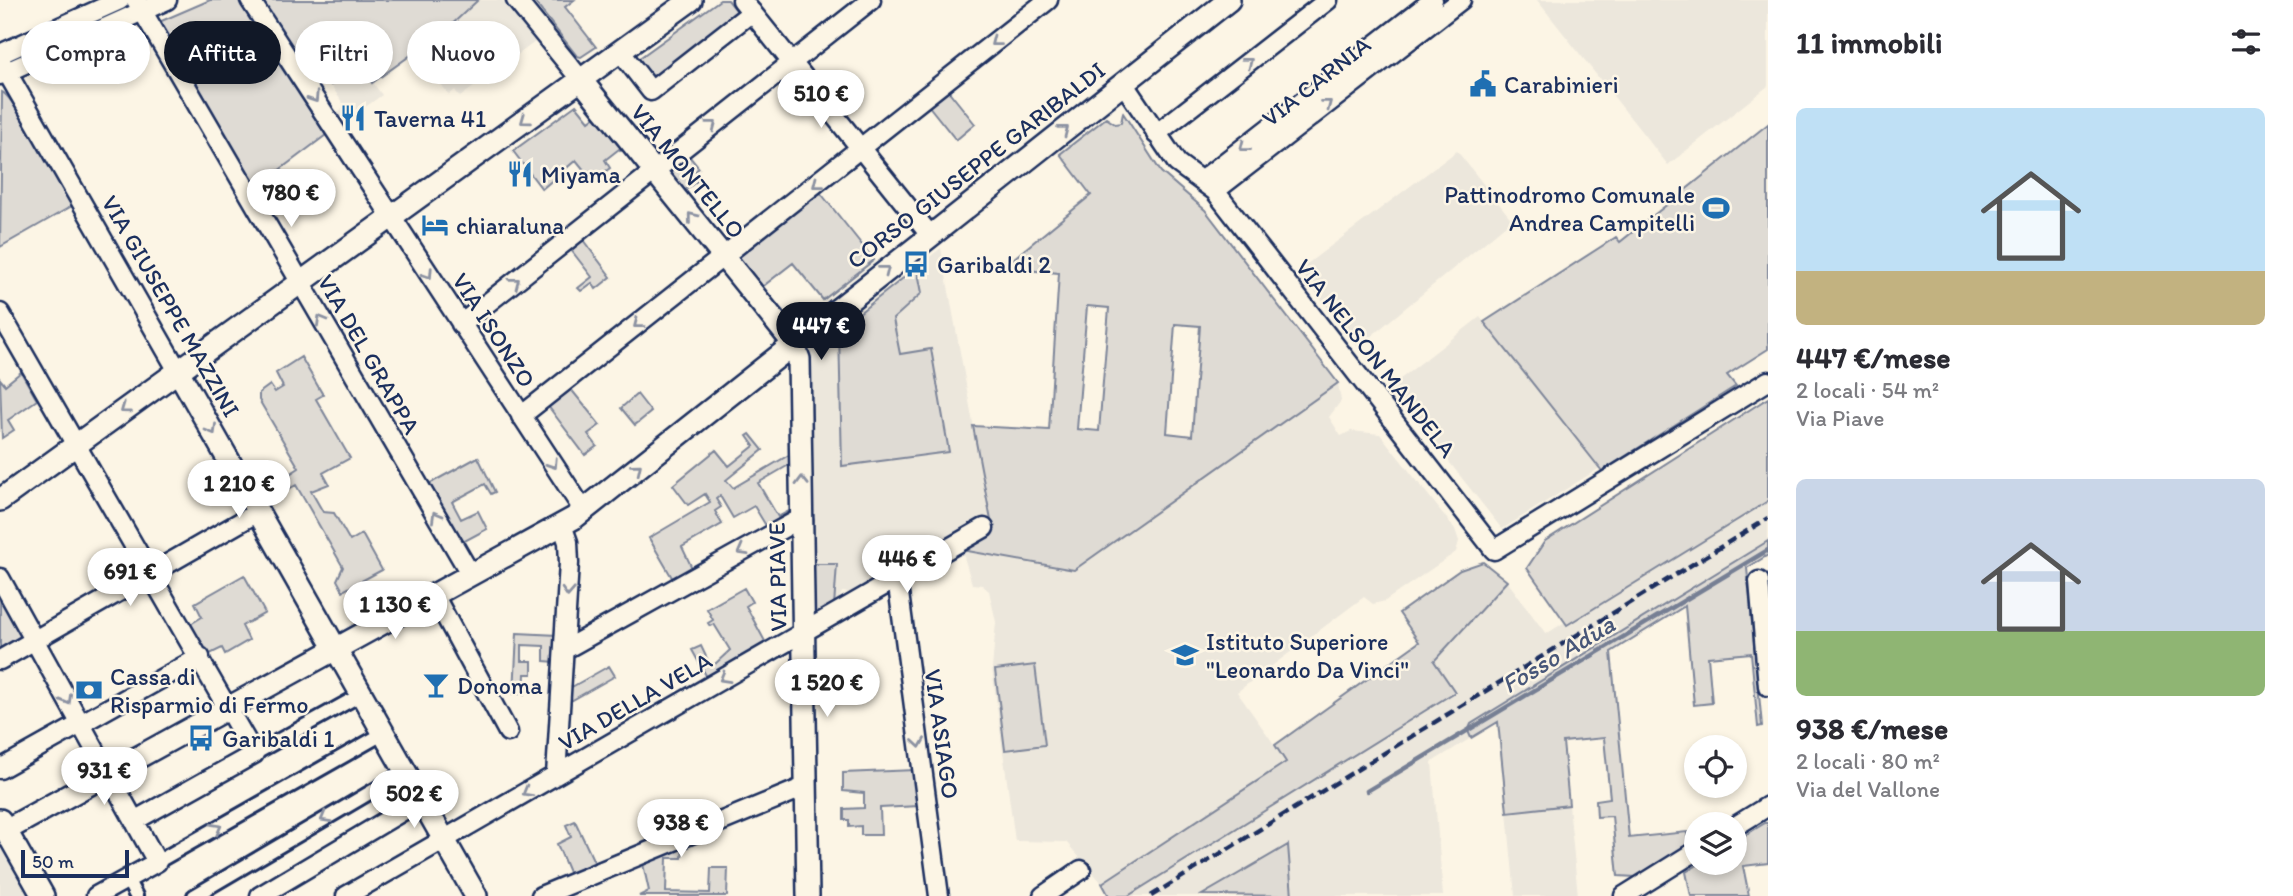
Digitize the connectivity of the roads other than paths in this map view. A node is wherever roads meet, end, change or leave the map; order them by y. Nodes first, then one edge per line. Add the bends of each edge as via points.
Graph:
1 (120, 0) edge
2 (167, 0) edge
3 (250, 0) edge
4 (516, 0) edge
5 (691, 0) edge
6 (871, 0) edge
7 (1048, 0) edge
8 (1228, 0) edge
9 (1328, 0) edge
10 (1433, 0) edge
11 (1461, 0) edge
12 (139, 6) edge
13 (747, 6) edge
14 (620, 51) junction
15 (0, 54) edge
16 (792, 62) junction
17 (2, 69) edge
18 (581, 80) junction
19 (1123, 83) junction
20 (1156, 134) junction
21 (861, 149) junction
22 (654, 171) junction
23 (1209, 185) junction
24 (391, 217) junction
25 (930, 235) junction
26 (724, 257) junction
27 (300, 283) junction
28 (0, 313) edge
29 (461, 324) junction
30 (793, 343) junction
31 (178, 370) junction
32 (1768, 381) edge
33 (521, 416) junction
34 (77, 444) junction
35 (0, 499) edge
36 (584, 511) junction
37 (258, 512) junction
38 (803, 521) junction
39 (562, 525) junction
40 (984, 528) dead end
41 (152, 573) junction
42 (471, 575) junction
43 (0, 578) edge
44 (897, 578) junction
45 (1759, 581) dead end
46 (434, 595) junction
47 (804, 631) junction
48 (34, 640) junction
49 (336, 649) junction
50 (564, 650) junction
51 (200, 657) junction
52 (0, 660) edge
53 (1768, 685) edge
54 (362, 694) junction
55 (229, 708) junction
56 (80, 724) junction
57 (508, 732) dead end
58 (384, 733) junction
59 (254, 754) junction
60 (0, 769) edge
61 (405, 772) junction
62 (108, 774) junction
63 (556, 775) junction
64 (807, 786) junction
65 (421, 800) junction
66 (1768, 806) edge
67 (1747, 819) edge
68 (134, 821) junction
69 (3, 825) edge
70 (444, 840) junction
71 (1684, 858) edge
72 (157, 862) junction
73 (1081, 870) dead end
74 (127, 879) junction
75 (43, 896) edge
76 (96, 896) edge
77 (136, 896) edge
78 (194, 896) edge
79 (260, 896) edge
80 (346, 896) edge
81 (476, 896) edge
82 (541, 896) edge
83 (808, 896) edge
84 (939, 896) edge
85 (1043, 896) edge
86 (1624, 896) edge

1 - 15 street
2 - 12 street
3 -> 24 street, VIA ISONZO
4 - 18 street, VIA MONTELLO
5 - 14 street
6 - 16 street
7 -> 21 street
8 - 19 street, CORSO GIUSEPPE GARIBALDI
20 -> 9 street
10 -> 23 street, VIA CARNIA
23 -> 11 street, VIA CARNIA
12 - 17 street
12 - 27 street, VIA DEL GRAPPA
13 - 14 street via 651,91
13 - 16 street
14 - 18 street
16 - 21 street
22 -> 16 street
17 - 31 street, VIA GIUSEPPE MAZZINI
18 - 22 street, VIA MONTELLO
18 -> 24 street
19 - 20 street
25 -> 19 street, CORSO GIUSEPPE GARIBALDI
20 - 23 street via 1182,169
21 - 25 street
21 -> 26 street
26 -> 22 street, VIA MONTELLO
29 -> 22 street
23 - 32 street, VIA NELSON MANDELA via 1491,548 1500,549
24 - 27 street
24 -> 29 street, VIA ISONZO
30 -> 25 street, CORSO GIUSEPPE GARIBALDI
26 - 30 street, VIA MONTELLO
26 -> 33 street
27 - 31 street
42 -> 27 street, VIA DEL GRAPPA
28 - 34 street
29 - 33 street, VIA ISONZO
36 -> 30 street, CORSO GIUSEPPE GARIBALDI
38 -> 30 street, VIA PIAVE via 800,365
31 -> 34 street
31 -> 37 street, VIA GIUSEPPE MAZZINI
33 -> 36 street, VIA ISONZO
34 - 35 street
34 - 41 street
36 - 39 street, CORSO GIUSEPPE GARIBALDI
37 - 41 street
37 - 49 street, VIA GIUSEPPE MAZZINI
38 - 47 street, VIA PIAVE
38 -> 50 street
39 - 42 street, CORSO GIUSEPPE GARIBALDI
39 -> 50 street via 569,551
40 - 44 street, VIA DELLA VELA
41 - 48 street
41 - 51 street
42 - 46 street, CORSO GIUSEPPE GARIBALDI
43 - 48 street
44 - 47 street, VIA DELLA VELA
44 -> 84 street, VIA ASIAGO
45 - 53 street
46 - 49 street, CORSO GIUSEPPE GARIBALDI
46 - 57 street
47 -> 63 street, VIA DELLA VELA
47 - 64 street, VIA PIAVE
48 - 52 street
48 -> 56 street
49 - 54 street, VIA GIUSEPPE MAZZINI
49 - 55 street, CORSO GIUSEPPE GARIBALDI
50 - 63 street
51 - 55 street
51 - 56 street
54 - 58 street, VIA GIUSEPPE MAZZINI
54 - 59 street
55 - 59 street
55 - 62 street, CORSO GIUSEPPE GARIBALDI
56 - 60 street
56 - 62 street
58 - 61 street, VIA GIUSEPPE MAZZINI
72 -> 58 street
59 - 68 street
61 - 65 street, VIA GIUSEPPE MAZZINI
61 -> 78 street
62 - 68 street
62 - 69 street, CORSO GIUSEPPE GARIBALDI
63 -> 70 street, VIA DELLA VELA
64 - 82 street
64 - 83 street, VIA PIAVE
65 - 70 street, VIA GIUSEPPE MAZZINI
65 - 79 street
66 - 67 street
68 - 72 street
69 - 75 street
70 - 80 street, VIA DELLA VELA
70 - 81 street, VIA GIUSEPPE MAZZINI
71 - 86 street
72 - 74 street
73 - 85 street
74 - 76 street
74 - 77 street

